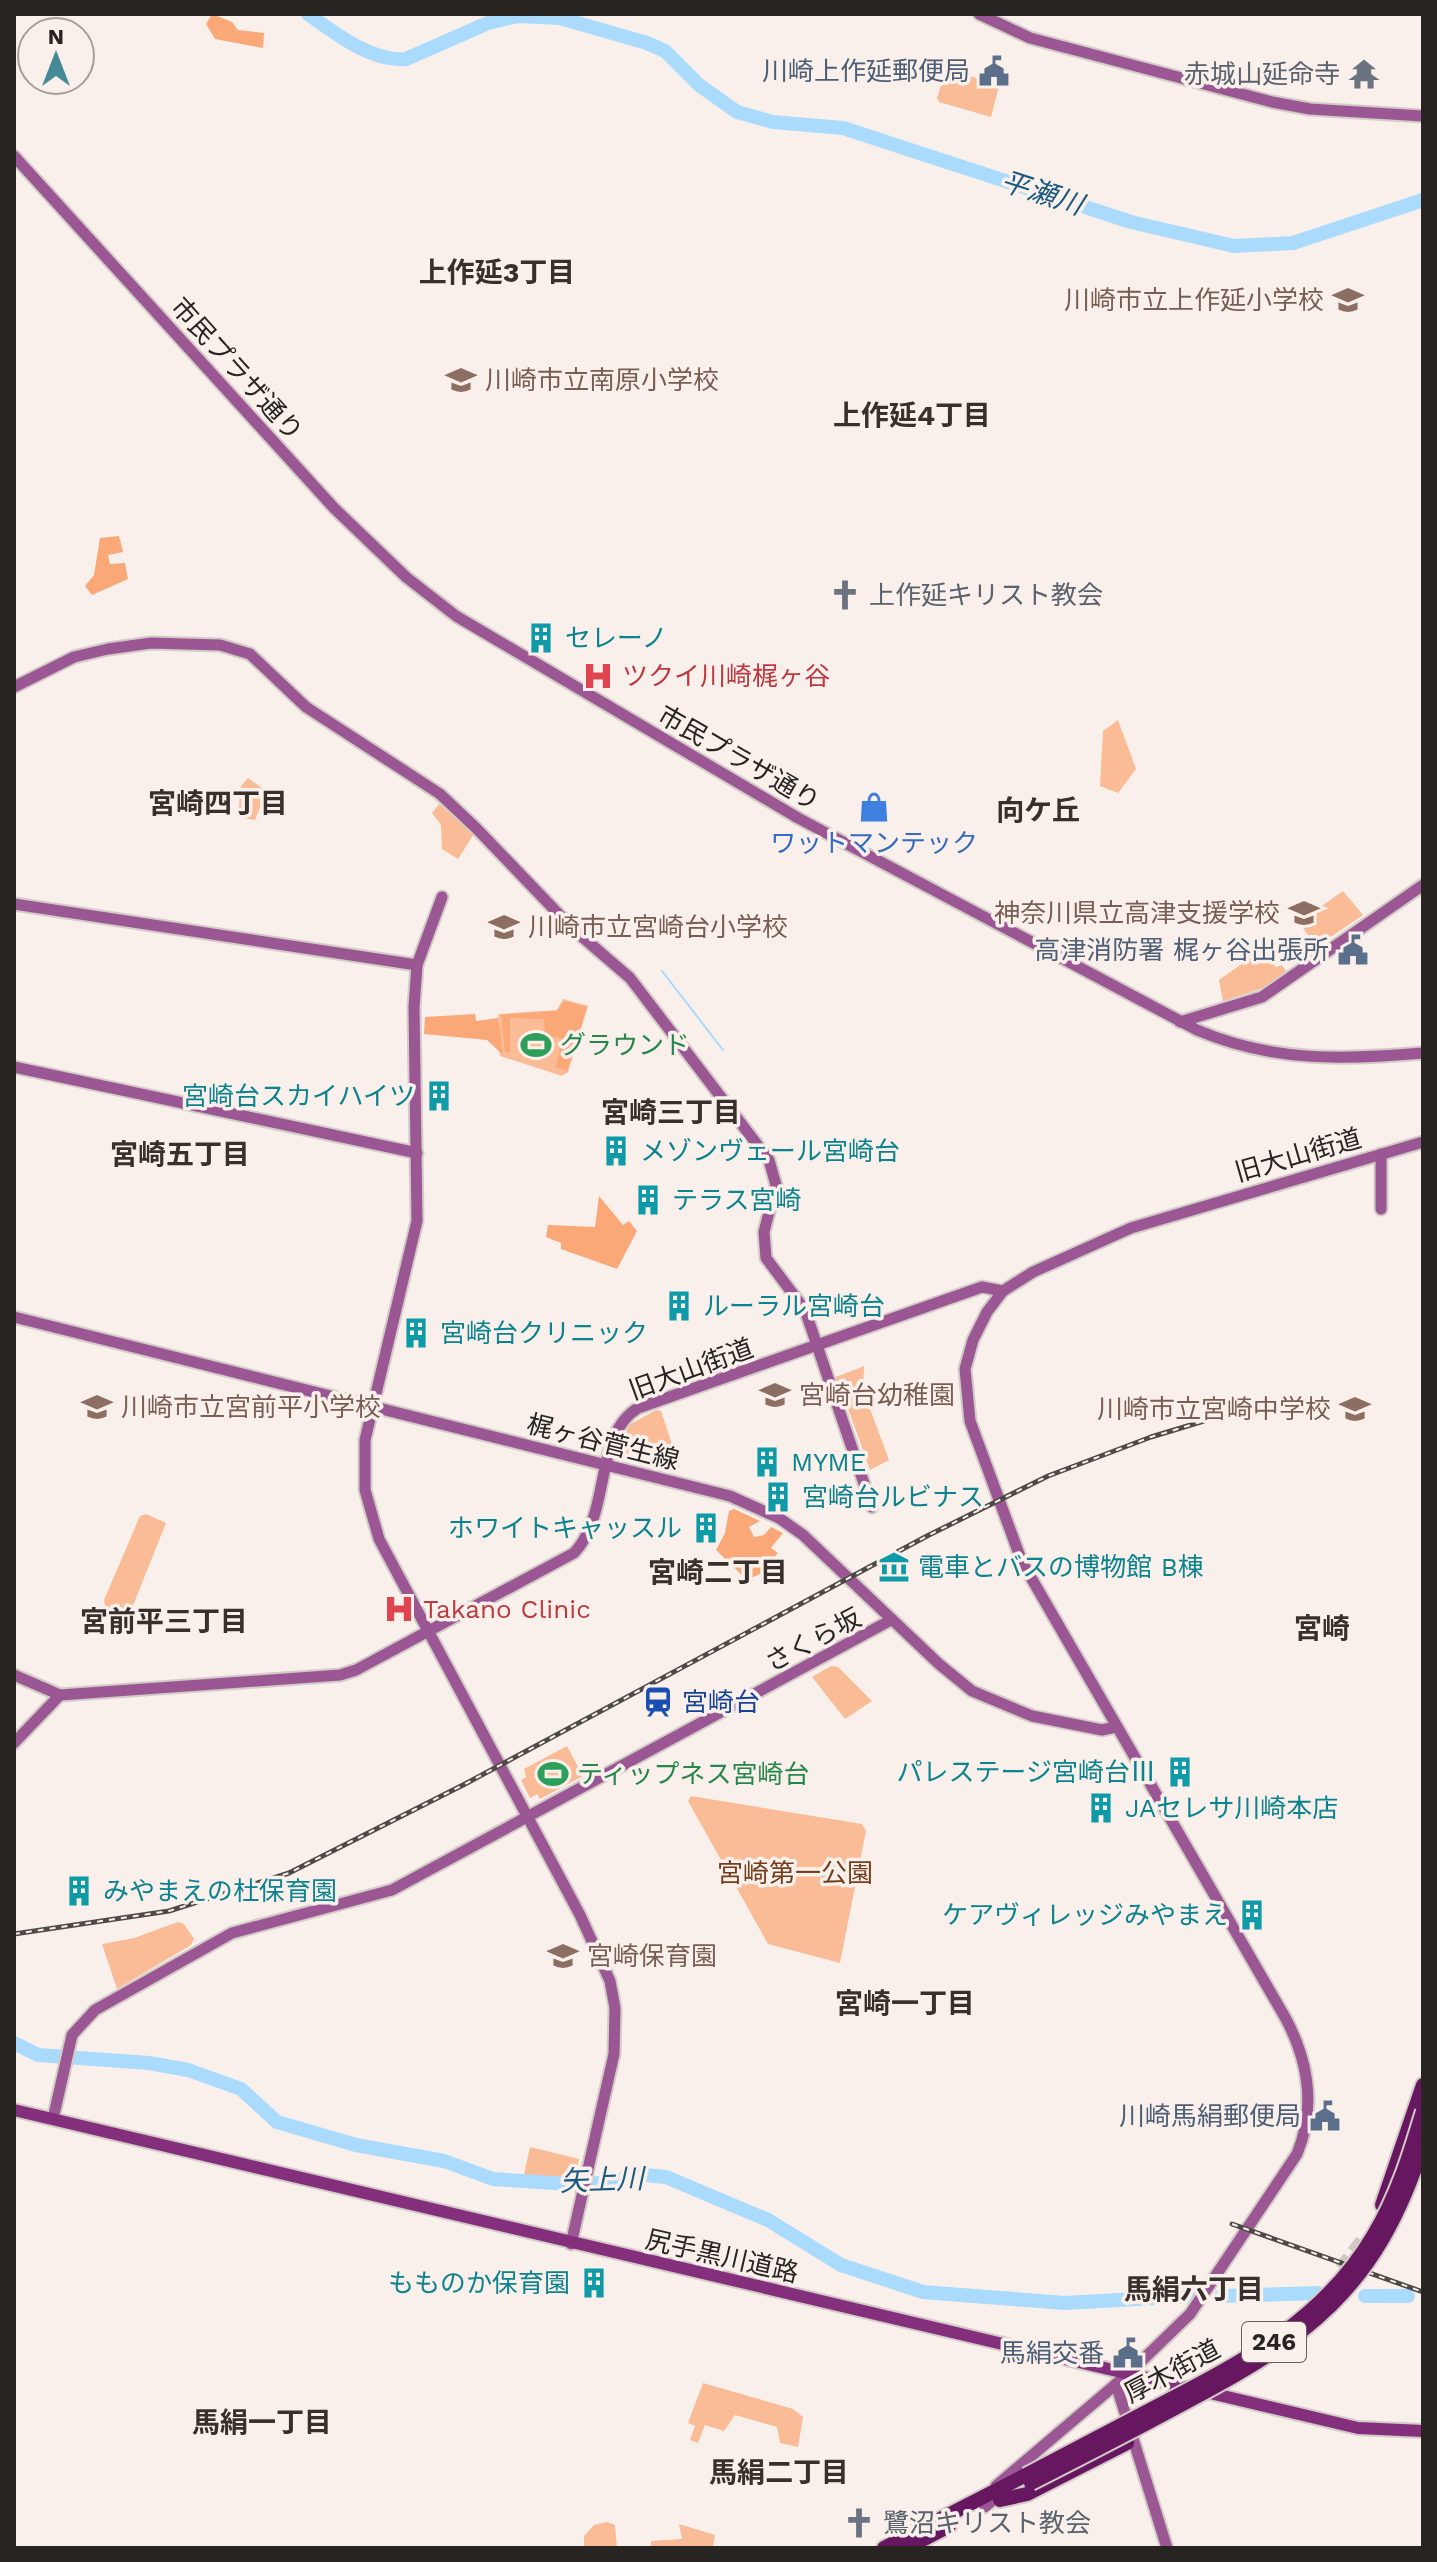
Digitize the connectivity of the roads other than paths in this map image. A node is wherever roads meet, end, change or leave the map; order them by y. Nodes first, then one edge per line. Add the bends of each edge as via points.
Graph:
1 (979, 14) edge
2 (1423, 116) edge
3 (14, 156) edge
4 (14, 687) edge
5 (1423, 885) edge
6 (442, 897) dead end
7 (14, 904) edge
8 (417, 965) junction
9 (1180, 1022) junction
10 (1423, 1053) edge
11 (14, 1067) edge
12 (1423, 1142) edge
13 (417, 1153) junction
14 (1381, 1154) junction
15 (1381, 1209) dead end
16 (1003, 1291) junction
17 (969, 1293) junction
18 (991, 1307) junction
19 (14, 1317) edge
20 (817, 1347) junction
21 (372, 1408) junction
22 (607, 1465) junction
23 (872, 1507) dead end
24 (891, 1620) junction
25 (428, 1631) junction
26 (14, 1675) edge
27 (60, 1695) junction
28 (1116, 1727) junction
29 (14, 1743) edge
30 (527, 1818) junction
31 (1423, 2085) edge
32 (14, 2110) edge
33 (1423, 2111) edge
34 (53, 2119) junction
35 (1423, 2145) edge
36 (1362, 2241) tunnel mouth
37 (571, 2244) junction
38 (1341, 2269) tunnel mouth
39 (1128, 2374) junction
40 (1116, 2384) junction
41 (1183, 2386) junction
42 (1423, 2431) edge
43 (1127, 2443) dead end
44 (1026, 2475) junction
45 (1000, 2500) junction
46 (979, 2506) junction
47 (884, 2548) edge
48 (907, 2548) edge
49 (1167, 2548) edge

1 - 2 street via 1030,38 1272,102
3 - 9 street, 市民プラザ通り via 334,508 456,616 791,814
4 - 20 street via 74,657 108,649 151,643 234,647 250,654 306,707 440,794 572,928 630,978 762,1149 776,1185 764,1232 766,1258 805,1310
5 - 9 street via 1262,997
6 - 8 street
7 - 8 street
8 - 13 street
9 - 10 street, 市民プラザ通り via 1236,1045 1280,1055 1334,1059
11 - 13 street
12 - 14 street, 旧大山街道
13 - 21 street via 417,1221
14 - 15 street
14 - 16 street, 旧大山街道 via 1131,1228
16 - 17 street, 旧大山街道 via 986,1286
16 - 18 street
17 - 18 street
17 - 20 street, 旧大山街道
18 - 28 street via 976,1332 965,1369 970,1421 1022,1562
19 - 21 street, 梶ヶ谷菅生線
20 - 22 street, 旧大山街道 via 638,1408 617,1428
20 - 23 street
21 - 22 street, 梶ヶ谷菅生線
21 - 25 street via 363,1460 369,1512
22 - 24 street, 梶ヶ谷菅生線 via 730,1496 779,1518
22 - 25 street, 旧大山街道 via 593,1524 574,1553
24 - 28 street, 梶ヶ谷菅生線 via 956,1679 998,1704 1064,1723 1102,1730
24 - 30 street, さくら坂
25 - 27 street, 旧大山街道 via 340,1675
25 - 30 street
26 - 27 street, 旧大山街道
27 - 29 street
28 - 39 street via 1286,2019 1305,2062 1309,2099 1305,2134 1282,2179 1200,2303
30 - 34 street, さくら坂 via 392,1890 232,1933 85,2017 72,2035
30 - 37 street via 595,1946 613,1993 614,2054
31 - 36 highway via 1394,2176
32 - 34 main road, 尻手黒川道路
33 - 44 highway, 厚木街道 / 246, bridge via 1399,2184 1373,2236 1311,2312 1245,2360
34 - 37 main road, 尻手黒川道路
35 - 44 highway, 厚木街道 / 246, bridge via 1405,2196 1372,2257 1300,2334 1253,2367
37 - 39 main road, 尻手黒川道路
38 - 41 highway via 1272,2335
39 - 40 street
39 - 41 main road, 尻手黒川道路
40 - 44 street
40 - 49 street
41 - 42 main road, 尻手黒川道路 via 1358,2428
43 - 45 highway via 1027,2494
44 - 45 highway, 厚木街道 / 246
44 - 46 street
44 - 46 highway, 厚木街道 / 246
45 - 46 highway, 厚木街道 / 246
46 - 47 highway, 厚木街道 / 246
46 - 48 highway, 厚木街道 / 246

